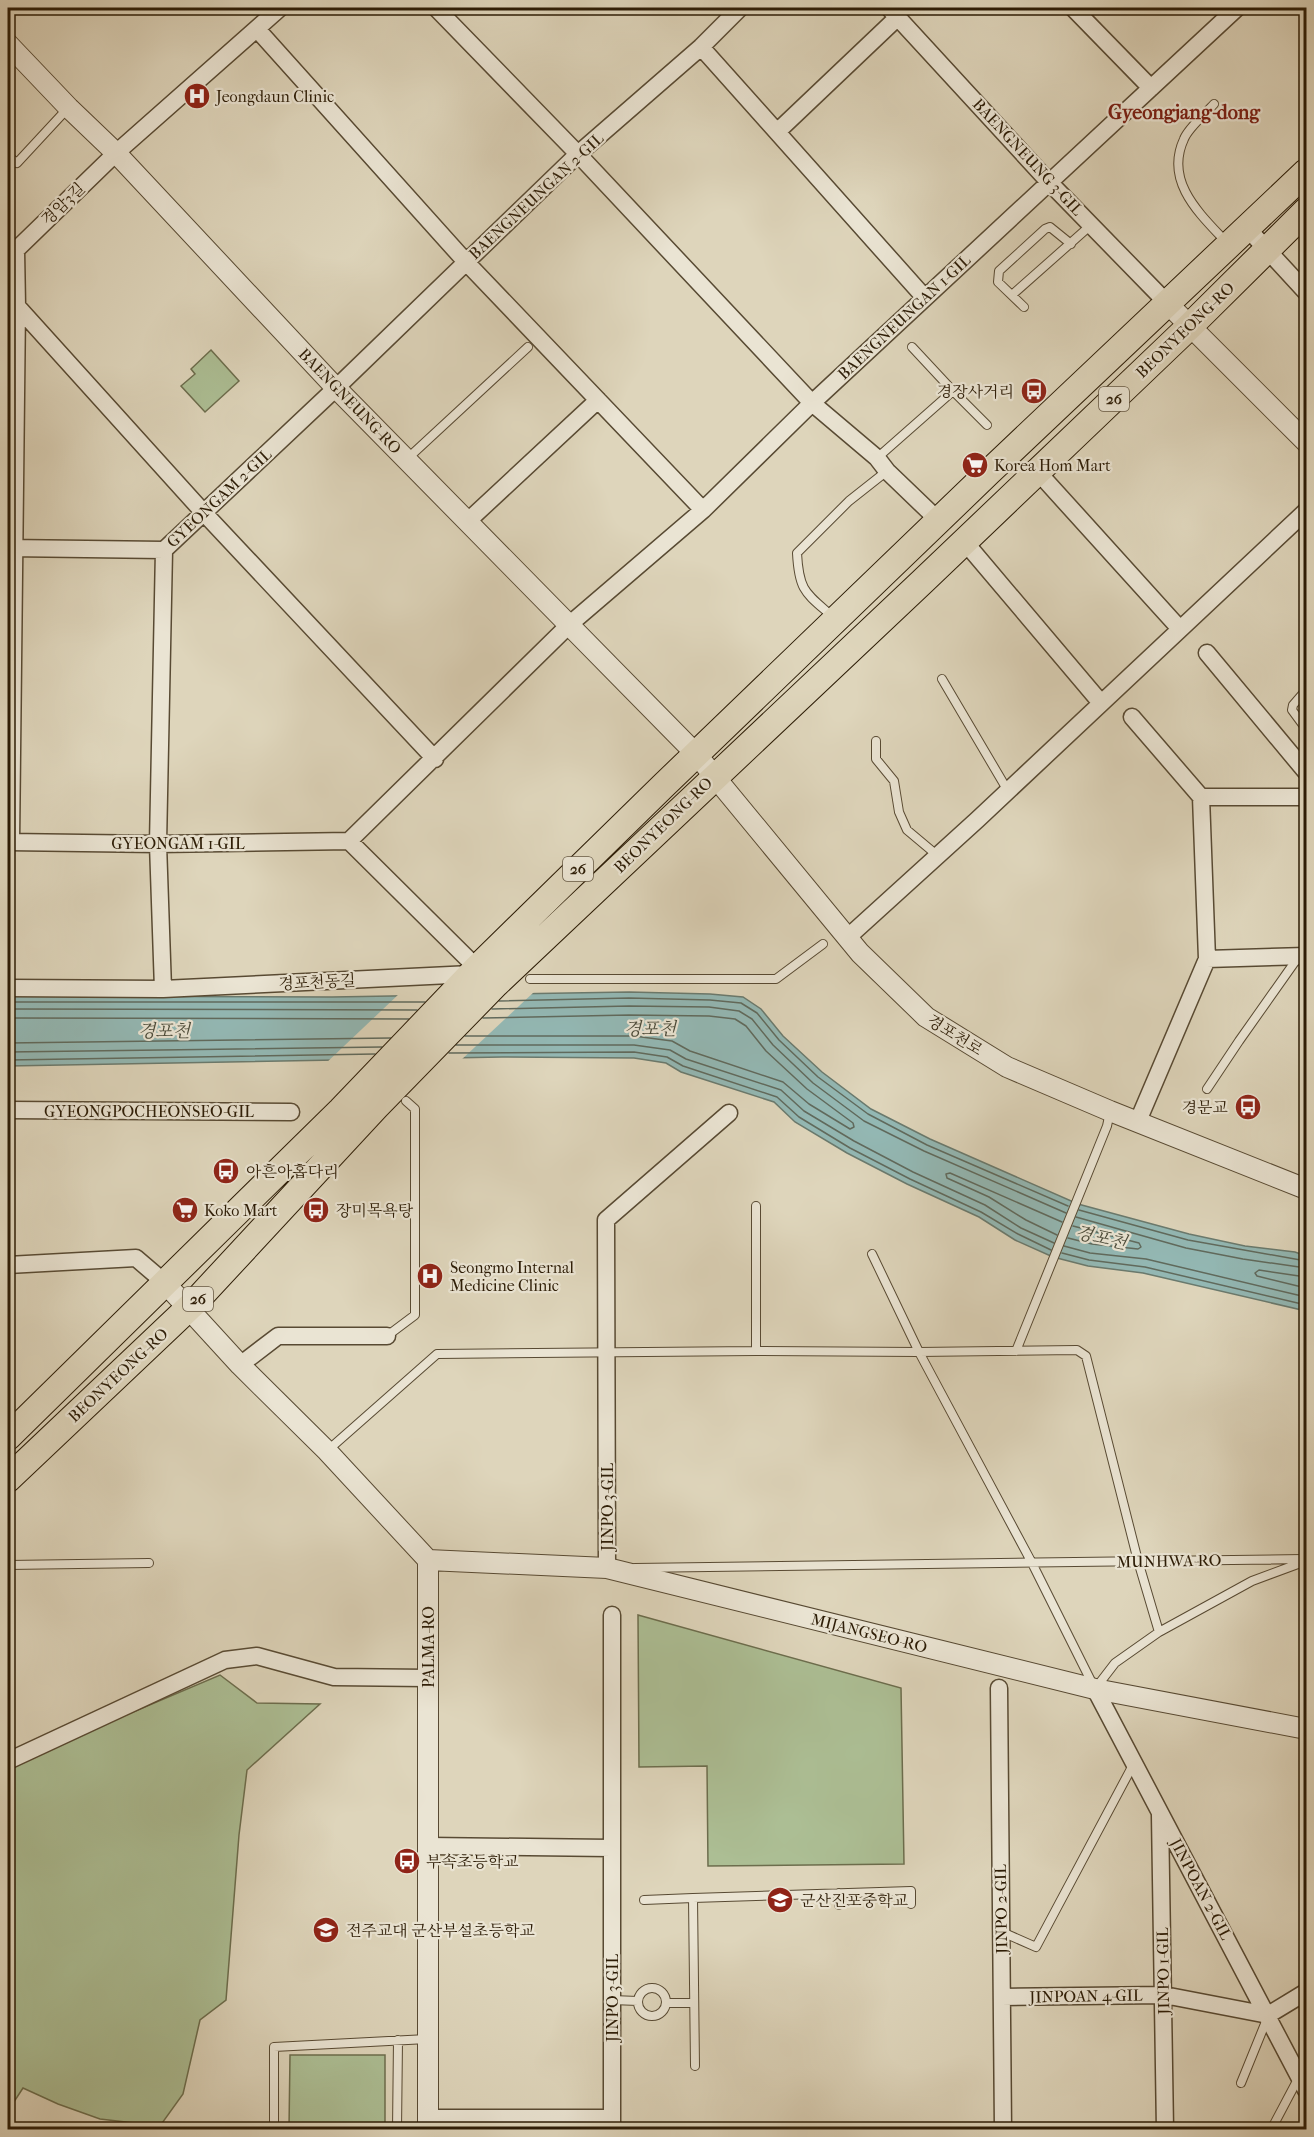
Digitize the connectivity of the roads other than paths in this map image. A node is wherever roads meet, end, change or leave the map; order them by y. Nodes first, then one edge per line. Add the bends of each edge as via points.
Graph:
1 (280, 8) edge
2 (436, 8) edge
3 (740, 8) edge
4 (1073, 8) edge
5 (1237, 8) edge
6 (894, 12) edge
7 (257, 29) junction
8 (8, 44) edge
9 (701, 47) junction
10 (1151, 88) junction
11 (1214, 104) dead end
12 (69, 108) junction
13 (777, 131) junction
14 (116, 153) junction
15 (578, 154) junction
16 (8, 156) edge
17 (1306, 172) edge
18 (1049, 182) junction
19 (1306, 212) edge
20 (1091, 225) junction
21 (1238, 237) junction
22 (1071, 244) junction
23 (1267, 249) junction
24 (12, 250) edge
25 (466, 262) junction
26 (1306, 292) edge
27 (1012, 295) junction
28 (925, 298) junction
29 (1168, 304) junction
30 (17, 306) junction
31 (1024, 308) dead end
32 (1190, 326) junction
33 (528, 347) dead end
34 (912, 347) dead end
35 (12, 360) edge
36 (336, 388) junction
37 (953, 391) junction
38 (598, 400) junction
39 (812, 403) junction
40 (1044, 421) junction
41 (987, 425) dead end
42 (1306, 442) edge
43 (11, 455) edge
44 (407, 459) junction
45 (882, 465) junction
46 (1037, 471) junction
47 (1008, 498) junction
48 (703, 510) junction
49 (1306, 511) edge
50 (204, 513) junction
51 (468, 521) junction
52 (936, 523) junction
53 (964, 541) junction
54 (11, 548) edge
55 (164, 549) junction
56 (923, 581) junction
57 (836, 620) junction
58 (570, 624) junction
59 (1180, 629) junction
60 (806, 650) junction
61 (1207, 653) dead end
62 (942, 679) dead end
63 (1306, 690) edge
64 (1101, 703) junction
65 (786, 708) junction
66 (1132, 717) dead end
67 (1306, 729) edge
68 (876, 741) dead end
69 (696, 754) junction
70 (435, 759) junction
71 (1306, 772) edge
72 (715, 776) junction
73 (1008, 791) junction
74 (1306, 796) edge
75 (1201, 797) junction
76 (349, 841) junction
77 (9, 842) edge
78 (158, 844) junction
79 (939, 856) junction
80 (848, 938) junction
81 (823, 944) dead end
82 (1303, 956) edge
83 (1208, 959) junction
84 (476, 978) junction
85 (530, 979) dead end
86 (8, 988) edge
87 (163, 989) junction
88 (1208, 1089) dead end
89 (406, 1101) dead end
90 (8, 1110) edge
91 (291, 1112) dead end
92 (729, 1113) dead end
93 (1108, 1119) junction
94 (1138, 1121) junction
95 (1306, 1189) edge
96 (756, 1206) dead end
97 (872, 1254) dead end
98 (8, 1265) edge
99 (164, 1281) junction
100 (189, 1307) junction
101 (387, 1336) joint
102 (756, 1351) junction
103 (919, 1352) junction
104 (1016, 1352) junction
105 (606, 1354) junction
106 (240, 1365) junction
107 (8, 1437) edge
108 (327, 1451) junction
109 (8, 1479) edge
110 (428, 1560) junction
111 (1306, 1560) edge
112 (1138, 1562) junction
113 (149, 1563) dead end
114 (1032, 1563) junction
115 (8, 1565) edge
116 (607, 1568) junction
117 (612, 1615) dead end
118 (1158, 1632) junction
119 (428, 1678) junction
120 (999, 1688) dead end
121 (1095, 1689) junction
122 (1306, 1729) edge
123 (8, 1761) edge
124 (1133, 1765) junction
125 (1160, 1813) junction
126 (428, 1846) junction
127 (611, 1848) junction
128 (839, 1893) junction
129 (693, 1898) junction
130 (644, 1900) dead end
131 (911, 1904) dead end
132 (839, 1905) dead end
133 (1002, 1932) junction
134 (1306, 1992) edge
135 (1164, 1995) junction
136 (1002, 1997) junction
137 (612, 2000) junction
138 (638, 2001) junction
139 (666, 2003) junction
140 (693, 2003) junction
141 (1268, 2015) junction
142 (428, 2039) junction
143 (398, 2040) junction
144 (695, 2066) dead end
145 (1241, 2083) dead end
146 (1303, 2083) edge
147 (428, 2124) edge
148 (537, 2124) edge
149 (612, 2124) edge
150 (274, 2130) edge
151 (398, 2130) edge
152 (1003, 2130) edge
153 (1165, 2130) edge
154 (1271, 2130) edge

1 - 7 street, 경암3길
2 - 15 street
3 - 9 street, BAENGNEUNGAN 2-GIL
4 - 10 street
5 - 10 street, BAENGNEUNGAN 1-GIL
6 - 13 street
6 - 18 street, BAENGNEUNG 3-GIL
7 - 14 street, 경암3길
7 - 25 street
8 - 12 street, BAENGNEUNG-RO
9 - 13 street
9 - 15 street, BAENGNEUNGAN 2-GIL
10 - 18 street, BAENGNEUNGAN 1-GIL
11 - 21 lane via 1184,138 1177,168 1193,207
12 - 14 street, BAENGNEUNG-RO
12 - 16 lane via 17,163
13 - 28 street
14 - 24 street, 경암3길
14 - 36 street, BAENGNEUNG-RO
15 - 25 street, BAENGNEUNGAN 2-GIL
15 - 39 street
17 - 21 main road, BEONYEONG-RO / 26
18 - 20 street, BAENGNEUNG 3-GIL
18 - 28 street, BAENGNEUNGAN 1-GIL
19 - 23 main road, BEONYEONG-RO / 26
20 - 22 lane
20 - 29 street, BAENGNEUNG 3-GIL
21 - 23 street
21 - 29 main road, BEONYEONG-RO / 26
22 - 27 lane
22 - 27 lane via 1050,227 1045,229 999,271 998,282
23 - 26 street
23 - 32 main road, BEONYEONG-RO / 26
24 - 30 street
25 - 36 street, BAENGNEUNGAN 2-GIL
25 - 38 street
27 - 31 lane
28 - 39 street, BAENGNEUNGAN 1-GIL
29 - 32 street
29 - 40 main road, BEONYEONG-RO / 26
30 - 35 street
30 - 50 street
32 - 42 street
32 - 46 main road, BEONYEONG-RO / 26
33 - 44 lane
34 - 37 lane
35 - 43 street
36 - 44 street, BAENGNEUNG-RO
36 - 50 street, GYEONGAM 2-GIL
37 - 41 lane
37 - 45 lane
38 - 48 street
38 - 51 street
39 - 45 street
39 - 48 street, BAENGNEUNGAN 1-GIL
40 - 47 main road via 1043,443 1002,484
40 - 52 main road, BEONYEONG-RO / 26
43 - 54 street
44 - 51 street, BAENGNEUNG-RO
45 - 52 street
45 - 57 lane via 797,554 804,592
46 - 47 main road, BEONYEONG-RO / 26
46 - 59 street
47 - 53 main road, BEONYEONG-RO / 26
48 - 58 street, BAENGNEUNGAN 1-GIL
49 - 59 street
50 - 55 street, GYEONGAM 2-GIL
50 - 70 street
51 - 58 street, BAENGNEUNG-RO
52 - 56 main road via 943,543 922,564
52 - 57 main road, BEONYEONG-RO / 26
53 - 56 main road, BEONYEONG-RO / 26
53 - 64 street
54 - 55 street, GYEONGAM 2-GIL
54 - 77 street
55 - 78 street
56 - 65 main road, BEONYEONG-RO / 26
57 - 60 main road, BEONYEONG-RO / 26
58 - 69 street, BAENGNEUNG-RO
58 - 70 street
59 - 64 street
60 - 65 main road via 803,673 779,698
60 - 69 main road, BEONYEONG-RO / 26
61 - 71 street
62 - 73 lane
63 - 67 lane via 1292,710
64 - 73 street
65 - 72 main road, BEONYEONG-RO / 26
66 - 75 street
68 - 79 lane via 876,759 894,781 899,812 907,830
69 - 72 street, 경포천로
69 - 84 main road, BEONYEONG-RO / 26
70 - 76 street
72 - 80 street, 경포천로
72 - 84 main road, BEONYEONG-RO / 26
73 - 79 street
74 - 75 street
75 - 83 street
76 - 78 street, GYEONGAM 1-GIL
76 - 84 street
77 - 78 street, GYEONGAM 1-GIL
78 - 87 street
79 - 80 street
80 - 93 street, 경포천로 via 926,1017 1007,1067
81 - 85 lane via 776,979
82 - 83 street
82 - 88 lane
83 - 94 street
84 - 87 street, 경포천동길
84 - 99 main road, BEONYEONG-RO / 26
84 - 100 main road, BEONYEONG-RO / 26 via 376,1107
86 - 87 street, 경포천동길
89 - 101 lane via 415,1108 415,1315
90 - 91 street, GYEONGPOCHEONSEO-GIL
92 - 105 street, JINPO 3-GIL via 606,1220
93 - 94 street, 경포천로
93 - 104 lane
94 - 95 street, 경포천로
96 - 102 lane
97 - 103 lane
98 - 99 street via 136,1258
99 - 100 street
99 - 107 main road, BEONYEONG-RO / 26
100 - 106 street
100 - 109 main road, BEONYEONG-RO / 26
101 - 106 street via 278,1336
102 - 103 lane
102 - 105 lane
103 - 104 lane
103 - 114 lane
104 - 112 lane via 1077,1350 1086,1356
105 - 108 lane via 437,1354
105 - 116 street, JINPO 3-GIL
106 - 108 street
108 - 110 street
110 - 116 street, MIJANGSEO-RO
110 - 119 street, PALMA-RO
111 - 112 lane, MUNHWA-RO
111 - 118 lane via 1252,1581
112 - 114 lane, MUNHWA-RO
112 - 118 lane
113 - 115 lane
114 - 116 lane, JINPO 3-GIL
114 - 121 lane
116 - 121 street, MIJANGSEO-RO
117 - 127 street, JINPO 3-GIL
118 - 121 lane via 1115,1663
119 - 123 street via 334,1677 256,1656 225,1660
119 - 126 street, PALMA-RO
120 - 133 street, JINPO 2-GIL
121 - 122 street, MIJANGSEO-RO
121 - 124 street, JINPOAN 2-GIL
124 - 125 street, JINPOAN 2-GIL
124 - 133 lane via 1036,1947
125 - 135 street, JINPO 1-GIL
125 - 141 street, JINPOAN 2-GIL
126 - 127 street
126 - 142 street, PALMA-RO
127 - 137 street, JINPO 3-GIL
128 - 129 lane
128 - 131 lane via 910,1891
128 - 132 lane
129 - 130 lane
129 - 140 lane
133 - 136 street, JINPO 2-GIL
134 - 141 street
135 - 136 street, JINPOAN 4-GIL
135 - 141 street, JINPOAN 4-GIL
135 - 153 street, JINPO 1-GIL
136 - 152 street, JINPO 2-GIL
137 - 138 lane
137 - 149 street, JINPO 3-GIL
138 - 139 lane via 642,1992 655,1988
138 - 139 lane via 643,2013 651,2016 663,2011
139 - 140 lane
140 - 144 lane
141 - 145 lane
141 - 146 street, JINPOAN 2-GIL
142 - 143 lane
142 - 147 street, PALMA-RO
143 - 150 lane via 274,2047
143 - 151 lane
146 - 154 lane
147 - 148 street, PALMA-RO
148 - 149 street, PALMA-RO

